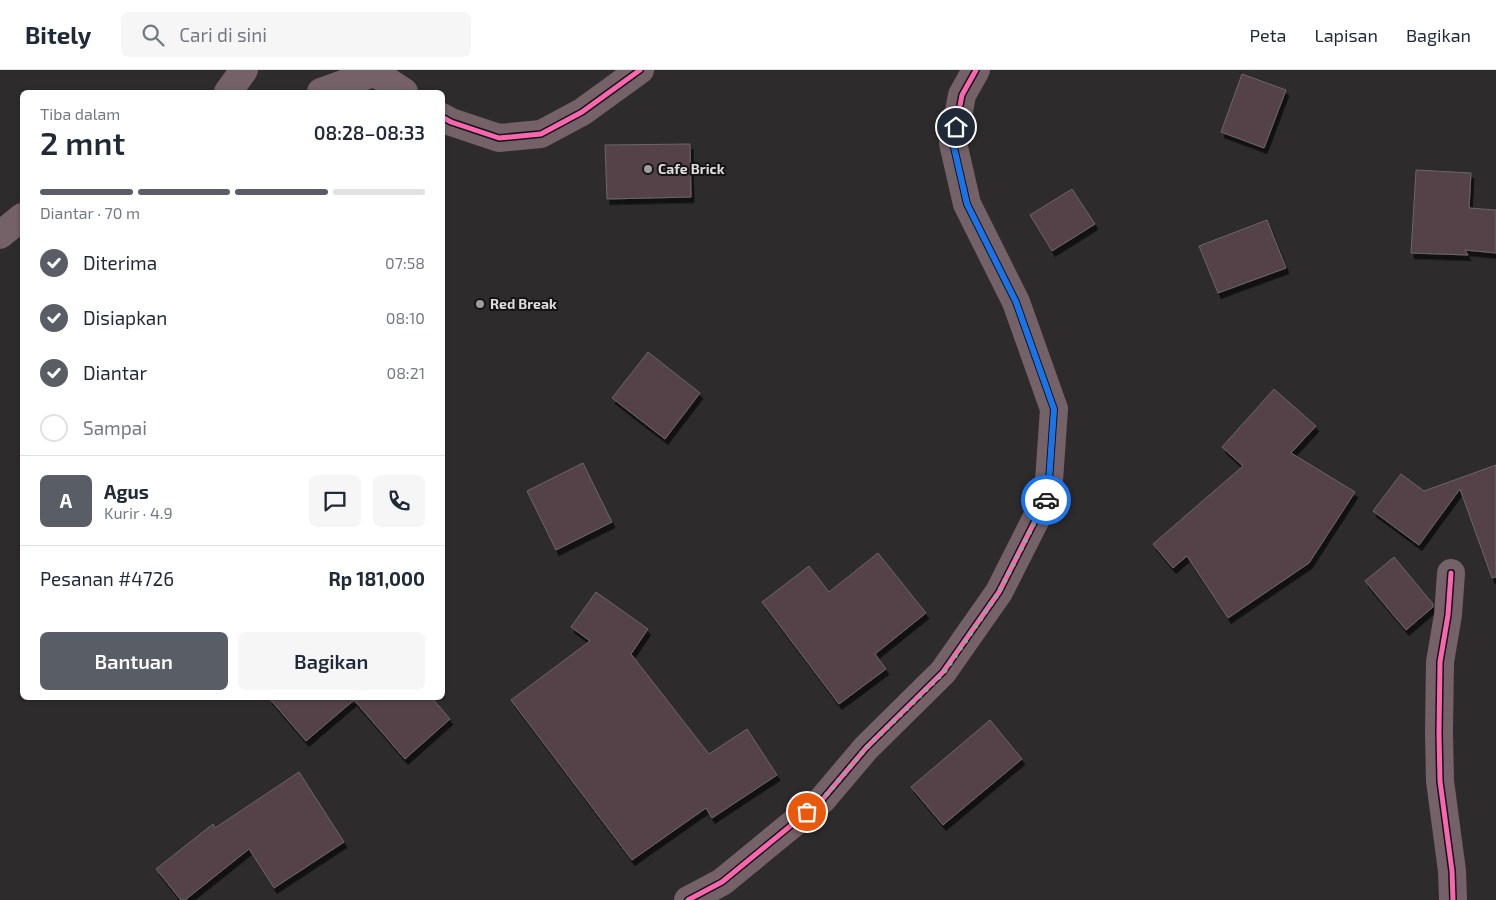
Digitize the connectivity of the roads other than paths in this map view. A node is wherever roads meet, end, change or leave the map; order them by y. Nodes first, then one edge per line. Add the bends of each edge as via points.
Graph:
1 (244, 70) edge
2 (640, 70) edge
3 (976, 70) edge
4 (372, 72) edge
5 (229, 90) edge
6 (326, 90) edge
7 (401, 90) edge
8 (445, 119) edge
9 (20, 219) edge
10 (0, 236) edge
11 (1451, 573) dead end
12 (688, 900) edge
13 (1453, 900) edge

1 - 5 street
2 - 8 street via 582,112 541,134 499,138
3 - 12 street via 962,95 953,143 967,204 1016,302 1054,409 1048,495 999,592 944,672 866,748 822,800 722,882
4 - 6 street
4 - 7 street
9 - 10 street
11 - 13 street via 1440,662 1439,733 1440,781

